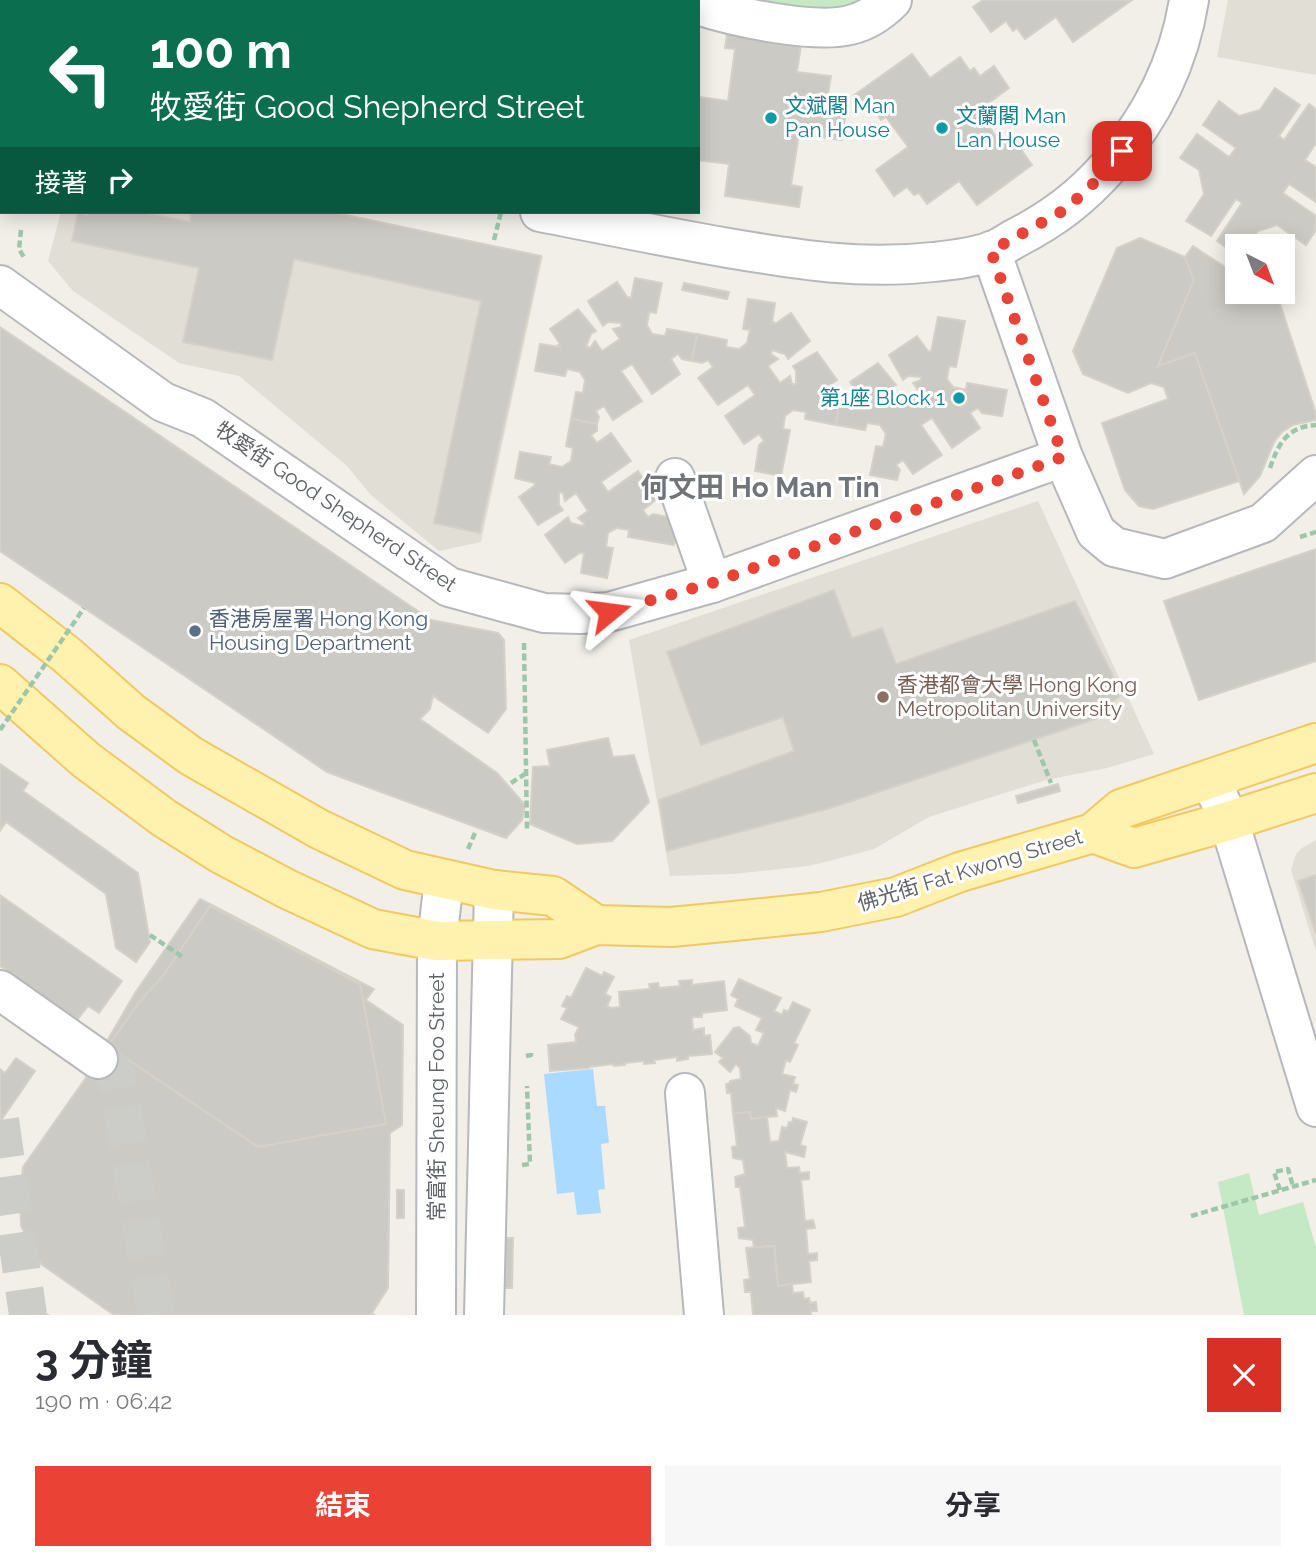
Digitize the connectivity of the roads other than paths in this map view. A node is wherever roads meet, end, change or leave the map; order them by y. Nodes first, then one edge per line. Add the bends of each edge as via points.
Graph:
1 (892, 0) edge
2 (1189, 0) edge
3 (700, 5) edge
4 (551, 214) edge
5 (991, 251) junction
6 (0, 285) edge
7 (1063, 457) junction
8 (1316, 475) edge
9 (675, 478) dead end
10 (712, 583) junction
11 (0, 603) edge
12 (0, 684) edge
13 (1316, 743) edge
14 (1211, 780) junction
15 (1316, 793) edge
16 (1229, 821) junction
17 (1093, 833) junction
18 (444, 880) junction
19 (494, 890) junction
20 (596, 925) junction
21 (491, 940) junction
22 (437, 941) junction
23 (0, 990) edge
24 (98, 1059) tunnel mouth
25 (685, 1093) dead end
26 (1316, 1107) edge
27 (436, 1315) edge
28 (484, 1315) edge
29 (704, 1315) edge

1 - 3 street via 867,19 835,28 782,23
2 - 5 street via 1160,94 1122,151 1066,209
4 - 5 street via 855,266 920,263
5 - 7 street
6 - 10 street, 牧愛街 Good Shepherd Street via 163,402 203,418 449,587 544,613 609,612
7 - 8 street via 1096,532 1114,547 1166,559 1263,523
7 - 10 street, 牧愛街 Good Shepherd Street
9 - 10 street
11 - 18 main road via 191,756 320,829 405,870
12 - 22 main road, 佛光街 Fat Kwong Street via 86,760 221,854 373,929
13 - 14 main road, 佛光街 Fat Kwong Street
14 - 16 street
14 - 17 main road, 佛光街 Fat Kwong Street via 1121,809
15 - 16 main road, 佛光街 Fat Kwong Street
16 - 17 main road, 佛光街 Fat Kwong Street via 1134,848
16 - 26 street
17 - 20 main road, 佛光街 Fat Kwong Street via 960,872 897,897 821,912 671,927
18 - 19 main road
18 - 22 street, 常富街 Sheung Foo Street
19 - 20 main road via 553,896
19 - 21 street
20 - 21 main road, 佛光街 Fat Kwong Street via 559,939
21 - 22 main road, 佛光街 Fat Kwong Street
21 - 28 street
22 - 27 street, 常富街 Sheung Foo Street
23 - 24 street
25 - 29 street

